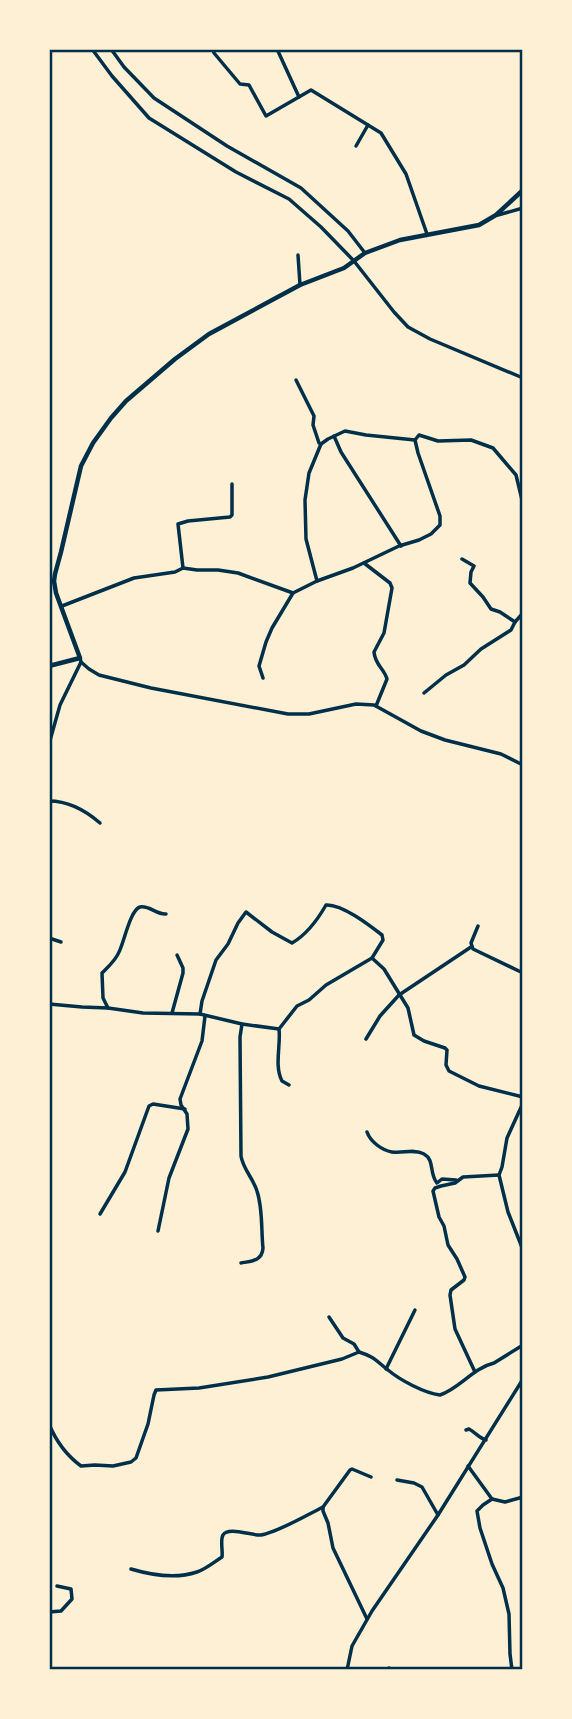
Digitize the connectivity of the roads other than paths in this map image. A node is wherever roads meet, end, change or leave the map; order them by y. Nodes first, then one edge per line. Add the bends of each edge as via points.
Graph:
1 (92, 49) edge
2 (111, 49) edge
3 (213, 49) edge
4 (277, 49) edge
5 (299, 97) junction
6 (368, 125) junction
7 (356, 146) dead end
8 (523, 190) edge
9 (523, 208) edge
10 (496, 215) junction
11 (427, 234) junction
12 (364, 254) junction
13 (299, 255) dead end
14 (356, 260) junction
15 (300, 285) junction
16 (523, 378) edge
17 (296, 380) dead end
18 (334, 436) junction
19 (415, 440) junction
20 (321, 444) junction
21 (232, 484) dead end
22 (523, 504) edge
23 (401, 546) junction
24 (462, 559) dead end
25 (365, 563) junction
26 (183, 568) junction
27 (51, 581) edge
28 (317, 581) junction
29 (293, 593) junction
30 (62, 606) junction
31 (523, 613) edge
32 (514, 622) junction
33 (81, 660) junction
34 (49, 666) edge
35 (263, 678) dead end
36 (425, 693) dead end
37 (376, 706) junction
38 (49, 744) edge
39 (523, 765) edge
40 (49, 801) edge
41 (100, 823) dead end
42 (166, 914) dead end
43 (478, 926) dead end
44 (49, 938) edge
45 (61, 942) dead end
46 (471, 947) junction
47 (177, 956) dead end
48 (372, 958) junction
49 (523, 973) edge
50 (399, 995) junction
51 (49, 1004) edge
52 (108, 1008) junction
53 (172, 1013) junction
54 (202, 1015) junction
55 (242, 1024) junction
56 (279, 1029) junction
57 (366, 1039) dead end
58 (289, 1085) dead end
59 (523, 1097) edge
60 (523, 1104) edge
61 (185, 1109) junction
62 (367, 1132) dead end
63 (499, 1175) junction
64 (458, 1180) junction
65 (100, 1214) dead end
66 (158, 1231) dead end
67 (523, 1233) edge
68 (518, 1236) junction
69 (523, 1250) edge
70 (241, 1263) dead end
71 (415, 1310) dead end
72 (329, 1317) dead end
73 (523, 1345) edge
74 (359, 1352) junction
75 (386, 1369) junction
76 (475, 1372) junction
77 (523, 1379) edge
78 (49, 1424) edge
79 (466, 1430) dead end
80 (486, 1440) junction
81 (468, 1466) junction
82 (371, 1477) dead end
83 (397, 1480) dead end
84 (523, 1497) edge
85 (492, 1499) junction
86 (323, 1507) junction
87 (438, 1515) junction
88 (131, 1569) dead end
89 (57, 1586) dead end
90 (49, 1612) edge
91 (367, 1619) junction
92 (347, 1670) edge
93 (512, 1670) edge

1 - 14 street via 149,118 289,199
2 - 12 street via 154,97 301,188 348,231
3 - 5 street via 240,84 249,85 266,116
4 - 5 street
5 - 6 street via 311,90
6 - 7 street
6 - 11 street via 381,133 406,174
8 - 10 street
9 - 10 street
10 - 11 street via 480,225
11 - 12 street
12 - 14 street
13 - 15 street
14 - 15 street
14 - 16 street via 408,327
15 - 27 street via 209,334 168,364 111,418 86,454
17 - 20 street via 314,416
18 - 19 street via 345,431
18 - 20 street
18 - 23 street
19 - 22 street via 419,435 438,441 471,440 493,448 516,475
19 - 23 street via 440,525 431,534
20 - 28 street via 304,500 306,539
21 - 26 street via 230,517 178,524
23 - 25 street
24 - 32 street via 474,566 470,583 491,608
25 - 28 street
25 - 37 street via 392,588 384,633 373,652 387,679
26 - 29 street via 238,573
26 - 30 street via 134,578
27 - 30 street
28 - 29 street
29 - 35 street via 266,642 259,666
30 - 33 street
31 - 32 street
32 - 36 street via 511,630
33 - 34 street
33 - 37 street via 99,675 288,714 356,704
33 - 38 street via 60,705
37 - 39 street via 421,731
40 - 41 street via 75,806
42 - 52 street via 143,907 135,911 120,951 102,973
43 - 46 street
44 - 45 street
46 - 49 street
46 - 50 street
47 - 53 street via 183,973
48 - 50 street
48 - 54 street via 382,935 331,904 292,943 246,912 216,960
48 - 56 street via 297,1006
50 - 57 street
50 - 59 street via 409,1010 414,1035 445,1048 449,1071 479,1086
51 - 52 street
52 - 53 street
53 - 54 street
54 - 55 street
54 - 61 street via 203,1036 180,1099
55 - 56 street
55 - 70 street via 241,1156 258,1195 262,1253
56 - 58 street via 279,1073
60 - 63 street via 507,1138
61 - 65 street via 149,1106 125,1172
61 - 66 street via 188,1129 169,1178
62 - 64 street via 387,1152 429,1157 437,1183
63 - 64 street
63 - 68 street
64 - 76 street via 433,1191 448,1245 465,1278 450,1295 455,1329
67 - 68 street
68 - 69 street
71 - 75 street
72 - 74 street
73 - 76 street
74 - 75 street
74 - 78 street via 261,1379 156,1390 137,1456 131,1462 81,1466 55,1438
75 - 76 street via 420,1390 438,1395
77 - 80 street
79 - 80 street
80 - 81 street
81 - 85 street
81 - 87 street
82 - 86 street via 349,1470
83 - 87 street via 422,1487
84 - 85 street via 505,1502
85 - 93 street via 477,1515 509,1614
86 - 88 street via 260,1535 224,1534 222,1557 199,1571 182,1575
86 - 91 street via 333,1548
87 - 91 street
89 - 90 street via 71,1589 72,1599 61,1611
91 - 92 street via 352,1646

